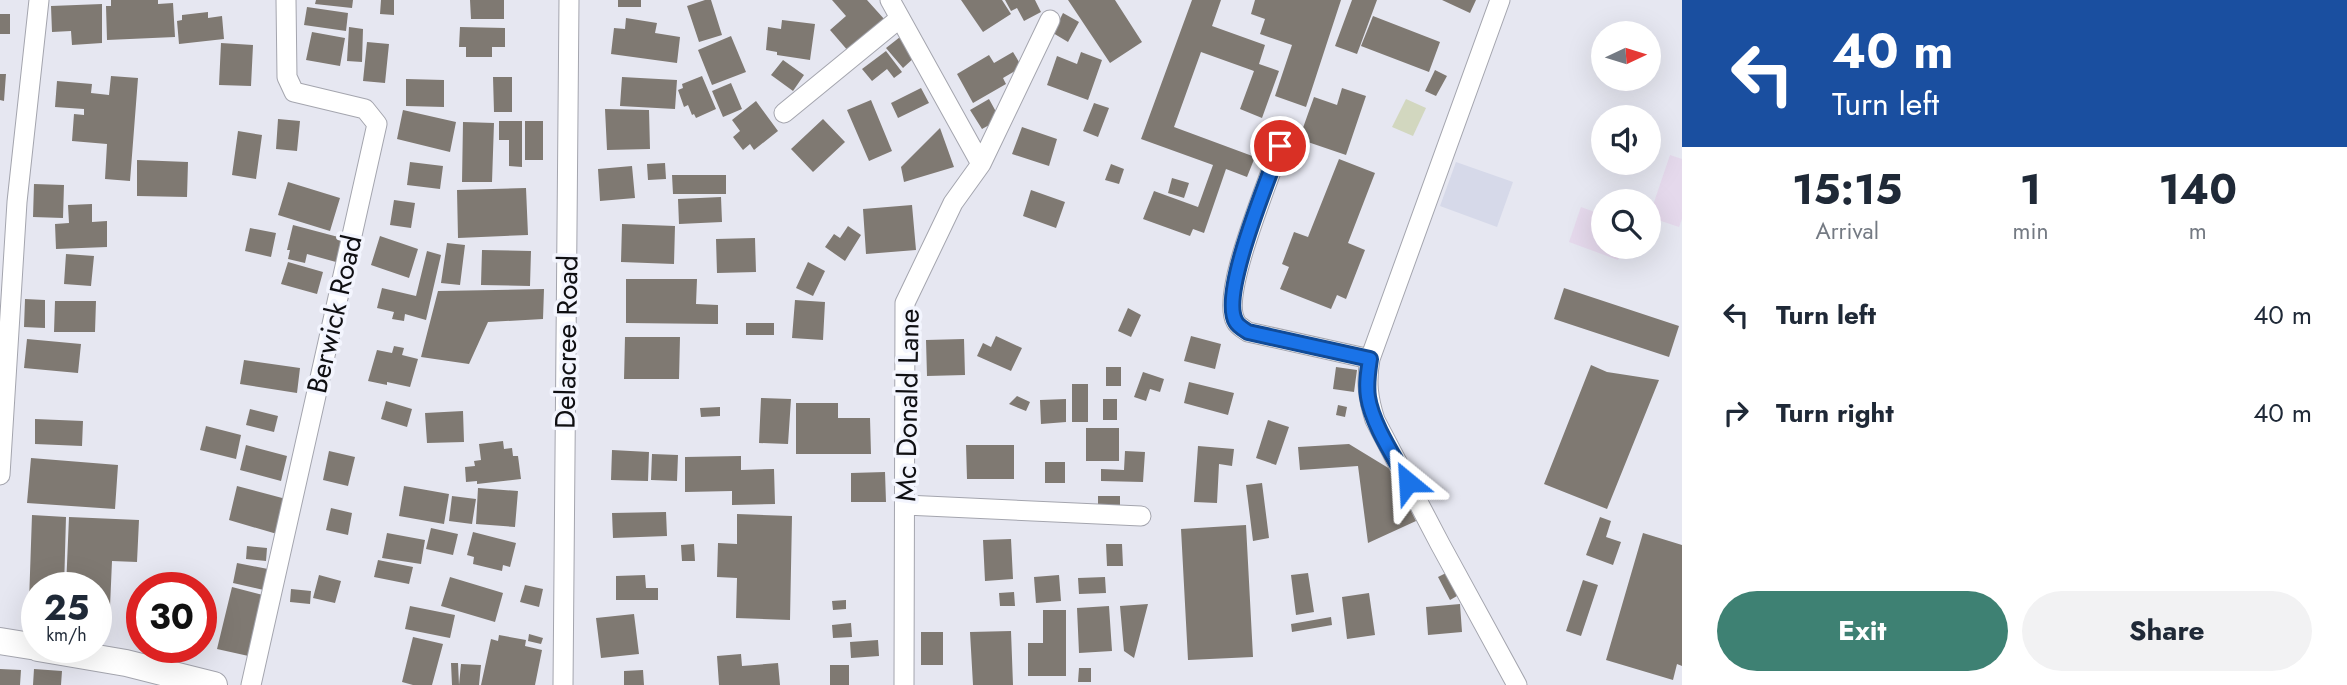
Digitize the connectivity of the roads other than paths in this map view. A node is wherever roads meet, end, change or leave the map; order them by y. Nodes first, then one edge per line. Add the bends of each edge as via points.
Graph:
1 (39, 0) edge
2 (286, 0) edge
3 (569, 0) edge
4 (890, 0) edge
5 (1500, 0) edge
6 (900, 18) junction
7 (1050, 20) dead end
8 (784, 113) dead end
9 (1280, 146) dead end
10 (981, 164) junction
11 (9, 201) edge
12 (1370, 359) junction
13 (0, 475) edge
14 (905, 505) junction
15 (1141, 516) dead end
16 (0, 641) edge
17 (21, 644) edge
18 (90, 663) edge
19 (126, 674) edge
20 (214, 685) edge
21 (251, 685) edge
22 (563, 685) edge
23 (904, 685) edge
24 (1517, 685) edge

1 - 11 street
2 - 21 street, Berwick Road via 287,77 294,92 365,109 377,124
3 - 22 street, Delacree Road
4 - 6 street
5 - 12 street
6 - 8 street
6 - 10 street
7 - 10 street, Mc Donald Lane
9 - 12 street via 1240,257 1232,306 1236,323 1248,332
10 - 14 street, Mc Donald Lane via 953,203 905,303
11 - 13 street
12 - 24 street via 1368,400 1375,419
14 - 15 street
14 - 23 street, Mc Donald Lane
16 - 17 main road
18 - 19 main road
19 - 20 main road

